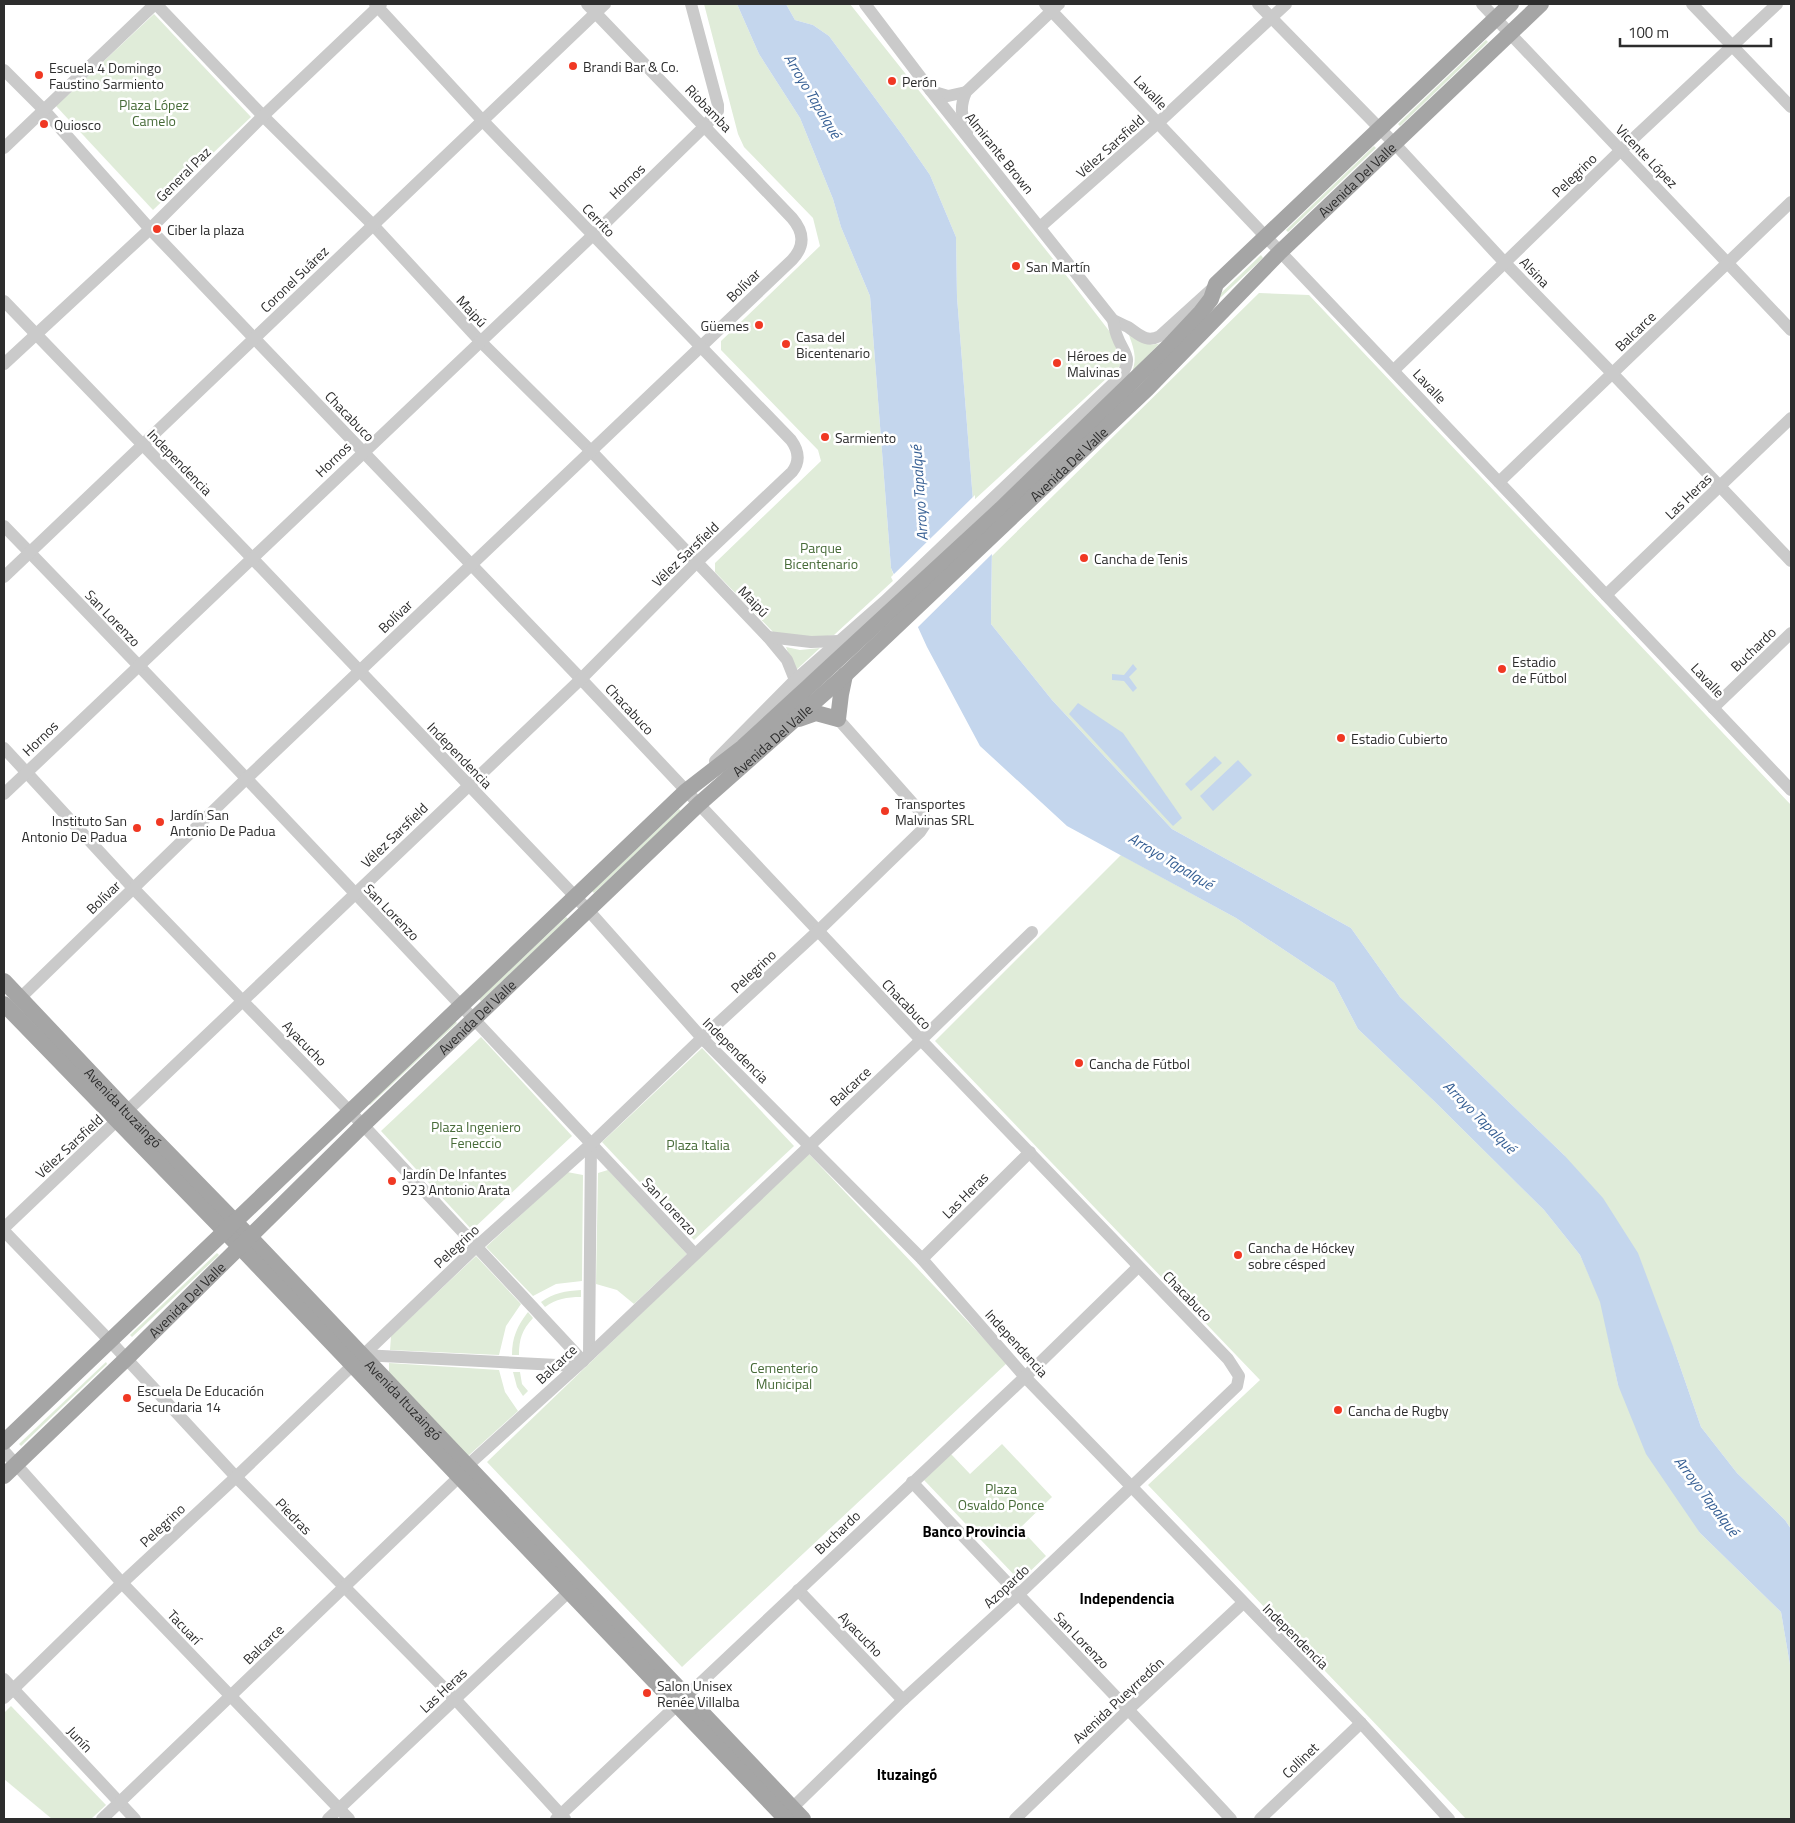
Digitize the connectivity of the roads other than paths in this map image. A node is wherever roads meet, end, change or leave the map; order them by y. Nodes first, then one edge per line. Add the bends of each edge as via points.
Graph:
1 (156, 4) edge
2 (691, 4) edge
3 (865, 4) edge
4 (1258, 4) edge
5 (1286, 4) edge
6 (1482, 4) edge
7 (1511, 4) edge
8 (1541, 4) edge
9 (1692, 4) edge
10 (1777, 4) edge
11 (378, 5) edge
12 (1052, 6) edge
13 (596, 7) edge
14 (1272, 17) junction
15 (1496, 18) junction
16 (1510, 33) junction
17 (1732, 46) junction
18 (4, 70) edge
19 (931, 91) junction
20 (966, 92) junction
21 (1791, 107) edge
22 (44, 110) junction
23 (263, 116) junction
24 (482, 120) junction
25 (1159, 122) junction
26 (706, 126) junction
27 (1380, 128) junction
28 (968, 137) junction
29 (1394, 143) junction
30 (4, 148) edge
31 (1621, 150) junction
32 (1791, 202) edge
33 (373, 225) junction
34 (1040, 227) junction
35 (150, 229) junction
36 (593, 235) junction
37 (802, 237) joint
38 (1266, 237) junction
39 (1280, 252) junction
40 (1728, 262) junction
41 (1505, 263) junction
42 (1216, 284) junction
43 (4, 301) edge
44 (1113, 320) junction
45 (1791, 330) edge
46 (35, 334) junction
47 (254, 338) junction
48 (480, 341) junction
49 (700, 347) junction
50 (4, 364) edge
51 (1394, 370) junction
52 (1612, 373) junction
53 (1791, 418) edge
54 (142, 444) junction
55 (591, 451) junction
56 (363, 452) junction
57 (798, 458) joint
58 (1499, 482) junction
59 (1720, 486) junction
60 (1001, 509) junction
61 (4, 526) edge
62 (29, 552) junction
63 (252, 558) junction
64 (1791, 561) edge
65 (696, 563) junction
66 (472, 564) junction
67 (4, 576) edge
68 (1606, 595) junction
69 (894, 610) junction
70 (1791, 633) edge
71 (768, 637) junction
72 (839, 640) junction
73 (138, 665) junction
74 (359, 671) junction
75 (845, 675) junction
76 (581, 679) junction
77 (794, 680) junction
78 (1713, 708) junction
79 (838, 719) junction
80 (794, 720) junction
81 (4, 748) edge
82 (27, 772) junction
83 (246, 779) junction
84 (468, 786) junction
85 (1791, 790) edge
86 (686, 791) junction
87 (4, 794) edge
88 (699, 804) junction
89 (133, 888) junction
90 (354, 894) junction
91 (575, 896) junction
92 (589, 911) junction
93 (818, 931) junction
94 (1032, 932) dead end
95 (4, 981) edge
96 (242, 1000) junction
97 (462, 1005) junction
98 (9, 1007) edge
99 (475, 1018) junction
100 (702, 1038) junction
101 (921, 1040) junction
102 (350, 1111) junction
103 (122, 1116) junction
104 (363, 1125) junction
105 (591, 1144) junction
106 (810, 1144) junction
107 (1030, 1152) junction
108 (230, 1226) junction
109 (4, 1230) edge
110 (245, 1242) junction
111 (476, 1248) junction
112 (695, 1254) junction
113 (922, 1259) junction
114 (1138, 1267) junction
115 (110, 1341) junction
116 (126, 1359) junction
117 (357, 1360) junction
118 (583, 1361) junction
119 (1235, 1368) joint
120 (1025, 1377) junction
121 (4, 1442) edge
122 (4, 1451) edge
123 (16, 1464) junction
124 (463, 1472) junction
125 (4, 1476) edge
126 (236, 1477) junction
127 (912, 1482) junction
128 (1131, 1486) junction
129 (122, 1583) junction
130 (574, 1587) junction
131 (344, 1588) junction
132 (798, 1590) junction
133 (1018, 1595) junction
134 (1243, 1603) junction
135 (4, 1679) edge
136 (8, 1694) edge
137 (231, 1696) junction
138 (454, 1699) junction
139 (903, 1700) junction
140 (682, 1701) junction
141 (1129, 1709) junction
142 (1361, 1723) junction
143 (119, 1803) junction
144 (339, 1809) junction
145 (789, 1816) edge
146 (561, 1818) edge
147 (102, 1819) edge
148 (135, 1819) edge
149 (328, 1819) edge
150 (349, 1819) edge
151 (1016, 1819) edge
152 (1231, 1819) edge
153 (1260, 1819) edge
154 (1449, 1819) edge

1 - 22 street
1 - 23 street, Maipú
2 - 26 street, Hornos via 718,105 718,111
3 - 19 street, Almirante Brown
4 - 14 street, Alsina
5 - 14 street, Vélez Sarsfield
6 - 15 street, Vicente López
7 - 15 main road, Avenida Del Valle
8 - 16 main road, Avenida Del Valle
9 - 17 street
10 - 17 street, Pelegrino
11 - 23 street, General Paz
11 - 24 street, Cerrito
12 - 20 street
12 - 25 street, Lavalle
13 - 24 street, Coronel Suárez
13 - 26 street, Riobamba
14 - 25 street, Vélez Sarsfield
14 - 27 street, Alsina
15 - 16 street, Vicente López
15 - 27 main road, Avenida Del Valle
16 - 29 main road, Avenida Del Valle
16 - 31 street, Vicente López
17 - 21 street
17 - 31 street, Pelegrino
18 - 22 street, Chacabuco
19 - 20 street via 948,96
19 - 28 street, Almirante Brown
20 - 28 street via 962,115
22 - 30 street
22 - 35 street, Chacabuco
23 - 33 street, Maipú
23 - 35 street, General Paz
24 - 33 street, Coronel Suárez
24 - 36 street, Cerrito
25 - 34 street, Vélez Sarsfield
25 - 38 street, Lavalle
26 - 36 street, Hornos
26 - 37 street, Riobamba via 792,218
27 - 29 street, Alsina
27 - 38 main road, Avenida Del Valle
28 - 34 street, Almirante Brown
29 - 39 main road, Avenida Del Valle
29 - 41 street, Alsina
31 - 40 street, Vicente López
31 - 41 street, Pelegrino
32 - 40 street, Balcarce
33 - 47 street, Coronel Suárez
33 - 48 street, Maipú
34 - 44 street, Almirante Brown
35 - 46 street, General Paz
35 - 47 street, Chacabuco
36 - 48 street, Hornos
36 - 49 street, Cerrito
37 - 49 street, Bolívar via 800,249 792,260
38 - 39 street, Lavalle
38 - 42 main road, Avenida Del Valle
39 - 51 street, Lavalle
39 - 60 main road, Avenida Del Valle via 1147,389
40 - 45 street, Vicente López
40 - 52 street, Balcarce
41 - 51 street, Pelegrino
41 - 52 street, Alsina
42 - 44 street via 1155,339 1144,339
42 - 60 main road, Avenida Del Valle via 1201,312 1170,345
43 - 46 street, Independencia
44 - 60 street, Avenida Del Valle via 1117,337 1127,355 1124,370
46 - 50 street, General Paz
46 - 54 street, Independencia
47 - 54 street, Coronel Suárez
47 - 56 street, Chacabuco
48 - 55 street, Maipú
48 - 56 street, Hornos
49 - 55 street, Bolívar
49 - 57 street, Cerrito via 791,440
51 - 58 street, Lavalle
52 - 58 street, Balcarce
52 - 59 street, Alsina
53 - 59 street, Las Heras
54 - 62 street, Coronel Suárez
54 - 63 street, Independencia
55 - 65 street, Maipú
55 - 66 street, Bolívar
56 - 63 street, Hornos
56 - 66 street, Chacabuco
57 - 65 street, Vélez Sarsfield via 792,472
58 - 68 street, Lavalle
59 - 64 street, Alsina
59 - 68 street, Las Heras
60 - 69 main road, Avenida Del Valle
61 - 62 street, San Lorenzo
62 - 67 street, Coronel Suárez
62 - 73 street, San Lorenzo
63 - 73 street, Hornos
63 - 74 street, Independencia
65 - 71 street, Maipú
65 - 76 street, Vélez Sarsfield
66 - 74 street, Bolívar
66 - 76 street, Chacabuco
68 - 78 street, Lavalle
69 - 72 street, Avenida Del Valle
69 - 75 main road, Avenida Del Valle
69 - 86 main road, Avenida Del Valle via 743,747
70 - 78 street, Buchardo
71 - 72 street via 811,642
71 - 77 street, Maipú via 787,660
72 - 77 street, Avenida Del Valle
73 - 82 street, Hornos
73 - 83 street, San Lorenzo
74 - 83 street, Bolívar
74 - 84 street, Independencia
75 - 79 main road
75 - 80 main road, Avenida Del Valle
76 - 84 street, Vélez Sarsfield
76 - 86 street, Chacabuco
77 - 86 street, Avenida Del Valle
78 - 85 street, Lavalle
79 - 80 main road via 816,713
79 - 93 street, Pelegrino via 924,816 924,826
80 - 88 main road, Avenida Del Valle
81 - 82 street, Ayacucho
82 - 87 street, Hornos
82 - 89 street, Ayacucho
83 - 89 street, Bolívar
83 - 90 street, San Lorenzo
84 - 90 street, Vélez Sarsfield
84 - 91 street, Independencia
86 - 88 street, Chacabuco
86 - 91 main road, Avenida Del Valle
88 - 92 main road, Avenida Del Valle
88 - 93 street, Chacabuco
89 - 96 street, Ayacucho
89 - 98 street, Bolívar
90 - 96 street, Vélez Sarsfield
90 - 97 street, San Lorenzo
91 - 92 street, Independencia
91 - 97 main road, Avenida Del Valle
92 - 99 main road, Avenida Del Valle
92 - 100 street, Independencia
93 - 100 street, Pelegrino
93 - 101 street, Chacabuco
94 - 101 street, Balcarce
95 - 98 main road, Avenida Ituzaingó
96 - 102 street, Ayacucho
96 - 103 street, Vélez Sarsfield
97 - 99 street, San Lorenzo
97 - 102 main road, Avenida Del Valle
98 - 103 main road, Avenida Ituzaingó
99 - 104 main road, Avenida Del Valle
99 - 105 street, San Lorenzo
100 - 105 street, Pelegrino
100 - 106 street, Independencia
101 - 106 street, Balcarce
101 - 107 street, Chacabuco
102 - 104 street, Ayacucho
102 - 108 main road, Avenida Del Valle
103 - 108 main road, Avenida Ituzaingó
103 - 109 street, Vélez Sarsfield
104 - 110 main road, Avenida Del Valle
104 - 111 street, Ayacucho
105 - 111 street, Pelegrino
105 - 112 street, San Lorenzo
105 - 118 street
106 - 112 street, Balcarce
106 - 113 street, Independencia
107 - 113 street, Las Heras
107 - 114 street, Chacabuco
108 - 110 main road, Avenida Ituzaingó
108 - 115 main road, Avenida Del Valle
109 - 115 street, Piedras
110 - 116 main road, Avenida Del Valle
110 - 117 main road, Avenida Ituzaingó
111 - 117 street, Pelegrino
111 - 118 street, Ayacucho
112 - 118 street, Balcarce
113 - 120 street, Independencia
114 - 119 street, Chacabuco
114 - 120 street, Buchardo
115 - 116 street, Piedras
115 - 121 main road, Avenida Del Valle
116 - 123 main road, Avenida Del Valle
116 - 126 street, Piedras
117 - 118 street
117 - 124 main road, Avenida Ituzaingó
117 - 126 street, Pelegrino
118 - 124 street, Balcarce
119 - 128 street, Azopardo via 1239,1376 1237,1386
120 - 127 street, Buchardo
120 - 128 street, Independencia
122 - 123 street, Tacuarí
123 - 125 main road, Avenida Del Valle
123 - 129 street, Tacuarí
124 - 130 main road, Avenida Ituzaingó
124 - 131 street, Balcarce
126 - 129 street, Pelegrino
126 - 131 street, Piedras
127 - 132 street, Buchardo
127 - 133 street, San Lorenzo
128 - 133 street, Azopardo
128 - 134 street, Independencia
129 - 136 street, Pelegrino
129 - 137 street, Tacuarí
130 - 138 street, Las Heras
130 - 140 main road, Avenida Ituzaingó
131 - 137 street, Balcarce
131 - 138 street, Piedras
132 - 139 street, Ayacucho
132 - 140 street, Buchardo
133 - 139 street, Azopardo
133 - 141 street, San Lorenzo
134 - 141 street, Avenida Pueyrredón
134 - 142 street, Independencia
135 - 136 street, Junín
136 - 143 street, Junín
137 - 143 street, Balcarce
137 - 144 street, Tacuarí
138 - 144 street, Las Heras
138 - 146 street, Piedras
139 - 145 street, Azopardo
140 - 145 main road, Avenida Ituzaingó
140 - 146 street, Buchardo
141 - 151 street, Avenida Pueyrredón
141 - 152 street, San Lorenzo
142 - 153 street, Collinet
142 - 154 street, Independencia
143 - 147 street, Balcarce
143 - 148 street, Junín
144 - 149 street, Las Heras
144 - 150 street, Tacuarí

